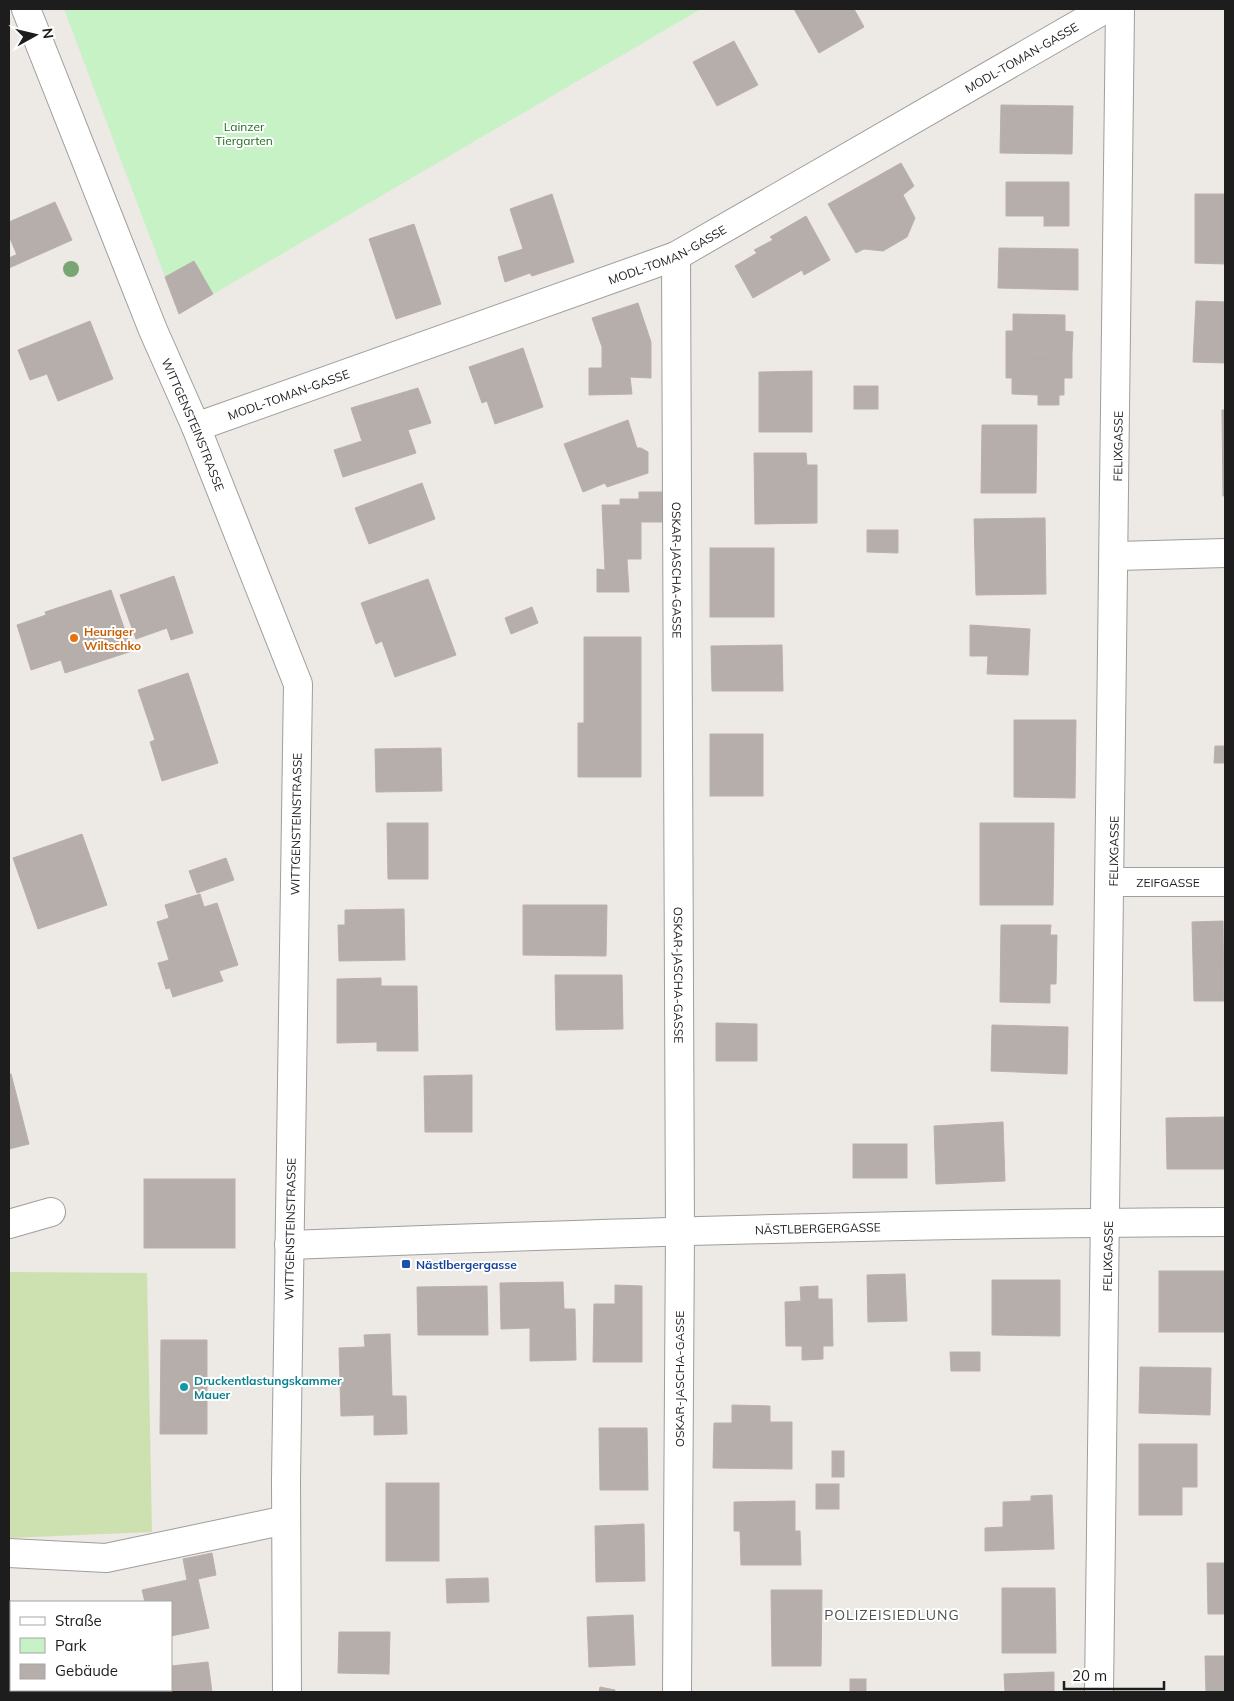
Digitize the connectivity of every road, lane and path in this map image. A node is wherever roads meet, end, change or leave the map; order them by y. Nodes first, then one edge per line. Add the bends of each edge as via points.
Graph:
1 (26, 9) edge
2 (1104, 9) edge
3 (1120, 9) edge
4 (676, 256) junction
5 (196, 427) junction
6 (1225, 553) edge
7 (1118, 556) junction
8 (1112, 882) junction
9 (1225, 882) edge
10 (51, 1212) dead end
11 (1109, 1222) junction
12 (1225, 1222) edge
13 (9, 1224) edge
14 (680, 1232) junction
15 (289, 1246) junction
16 (286, 1520) junction
17 (9, 1553) edge
18 (287, 1692) edge
19 (677, 1692) edge
20 (1099, 1692) edge

1 - 5 street, WITTGENSTEINSTRASSE via 153,330
2 - 4 street, MODL-TOMAN-GASSE
3 - 7 street, FELIXGASSE
4 - 5 street, MODL-TOMAN-GASSE
4 - 14 street, OSKAR-JASCHA-GASSE
5 - 15 street, WITTGENSTEINSTRASSE via 298,684
6 - 7 street
7 - 8 street, FELIXGASSE
8 - 9 street, ZEIFGASSE
8 - 11 street, FELIXGASSE
10 - 13 street
11 - 12 street, NÄSTLBERGERGASSE
11 - 14 street, NÄSTLBERGERGASSE
11 - 20 street, FELIXGASSE
14 - 15 street, NÄSTLBERGERGASSE
14 - 19 street, OSKAR-JASCHA-GASSE
15 - 16 street, WITTGENSTEINSTRASSE
16 - 17 street via 106,1558
16 - 18 street, WITTGENSTEINSTRASSE

